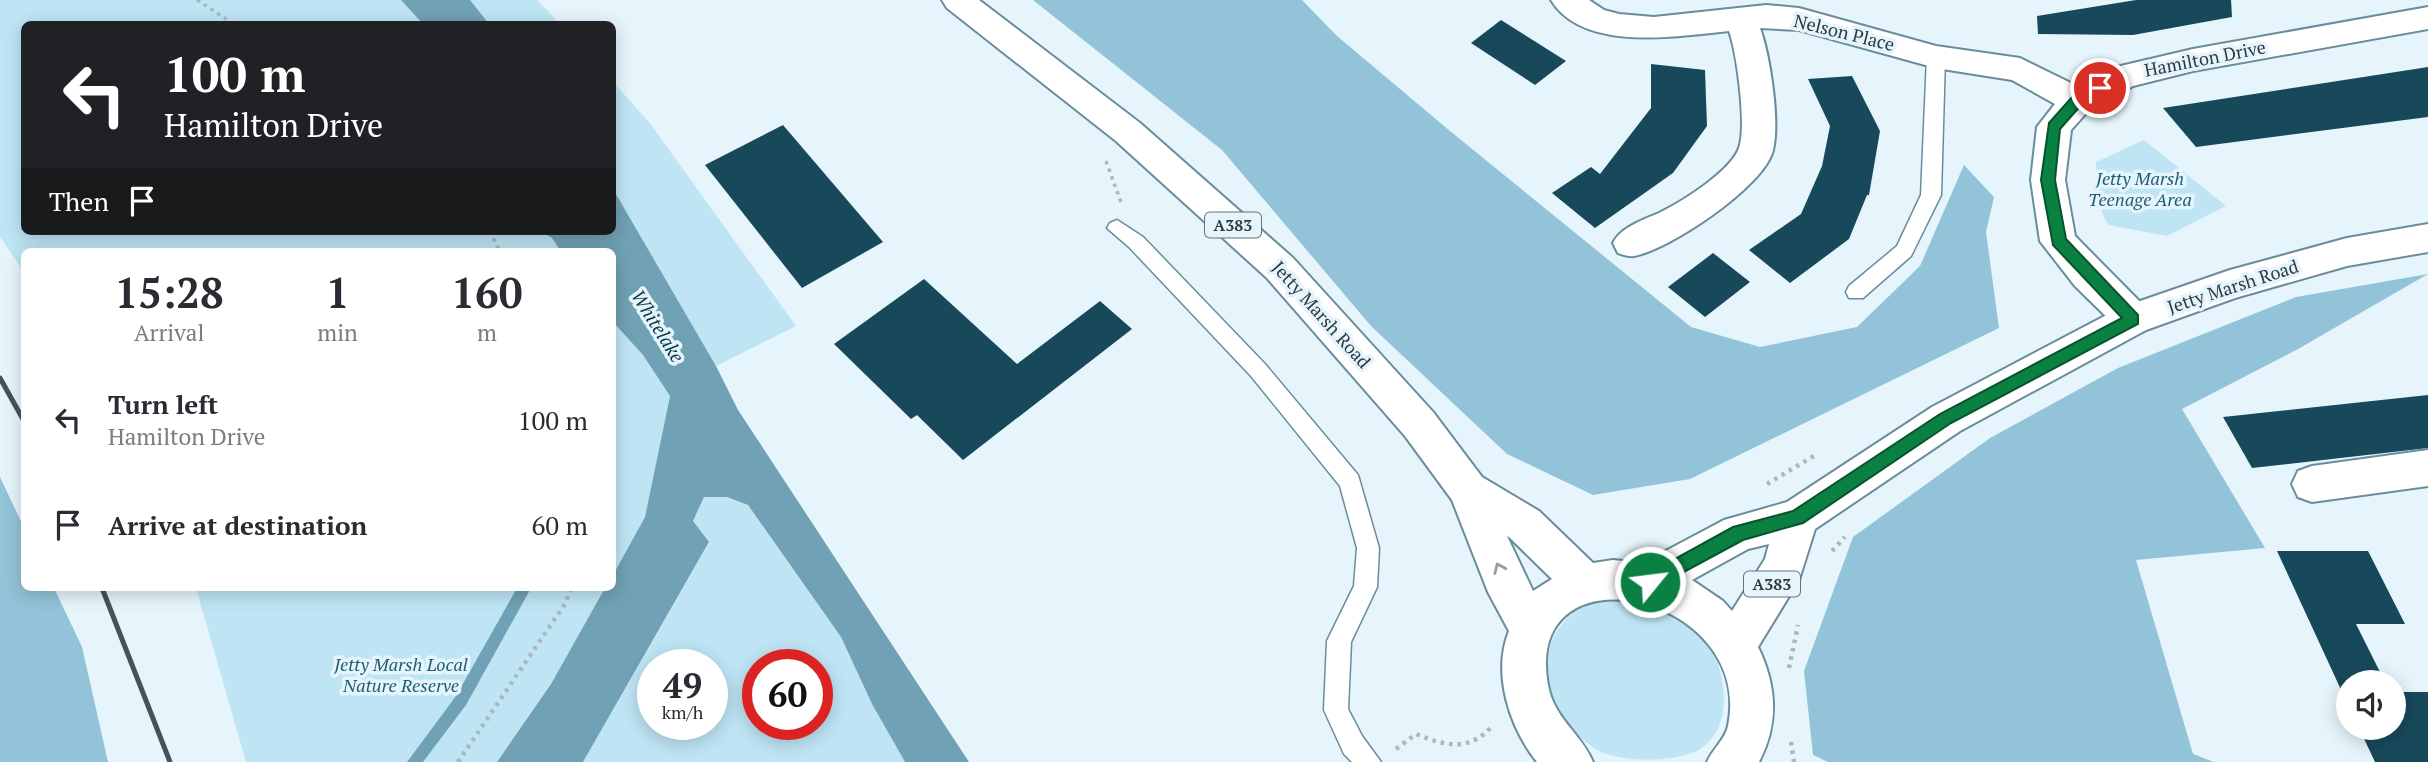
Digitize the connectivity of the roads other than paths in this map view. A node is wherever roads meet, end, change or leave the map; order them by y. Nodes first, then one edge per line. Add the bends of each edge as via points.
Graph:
1 (958, 0) edge
2 (1567, 0) edge
3 (1741, 18) junction
4 (2428, 18) edge
5 (1936, 57) junction
6 (2077, 101) junction
7 (1117, 228) dead end
8 (2428, 238) edge
9 (1631, 243) dead end
10 (1856, 292) dead end
11 (2133, 319) junction
12 (2428, 468) edge
13 (2312, 484) dead end
14 (1468, 490) junction
15 (1797, 518) junction
16 (1650, 582) junction
17 (1584, 583) junction
18 (1532, 628) junction
19 (1735, 645) junction
20 (1755, 751) edge
21 (1563, 760) edge
22 (1368, 762) edge

1 - 14 main road, Jetty Marsh Road / A383 via 1128,132 1280,268 1419,424
2 - 3 main road, Nelson Place via 1593,18 1619,26 1654,28
3 - 5 main road, Nelson Place via 1799,19
3 - 9 main road via 1752,50 1757,93 1756,150 1731,183 1691,213
4 - 6 main road, Hamilton Drive via 2124,76
5 - 6 main road, Nelson Place via 2020,70
5 - 10 lane via 1931,195 1904,251
6 - 11 main road, Hamilton Drive via 2054,127 2048,180 2059,241
7 - 22 lane via 1136,242 1258,370 1350,482 1368,548 1365,587 1339,641 1336,710 1353,745
8 - 11 main road, Jetty Marsh Road via 2347,252
11 - 15 main road, Jetty Marsh Road via 1945,419
12 - 13 main road
14 - 17 main road, Jetty Marsh Road / A383 via 1524,524
18 -> 14 main road, Jetty Marsh Road / A383 via 1509,592
15 - 16 main road, Jetty Marsh Road via 1739,533
15 - 19 main road, A383 via 1784,566
16 - 17 main road via 1616,578
16 - 19 main road via 1698,605
17 - 18 main road via 1553,601
18 - 21 main road via 1523,659 1525,693 1539,727
19 - 20 main road via 1752,692

